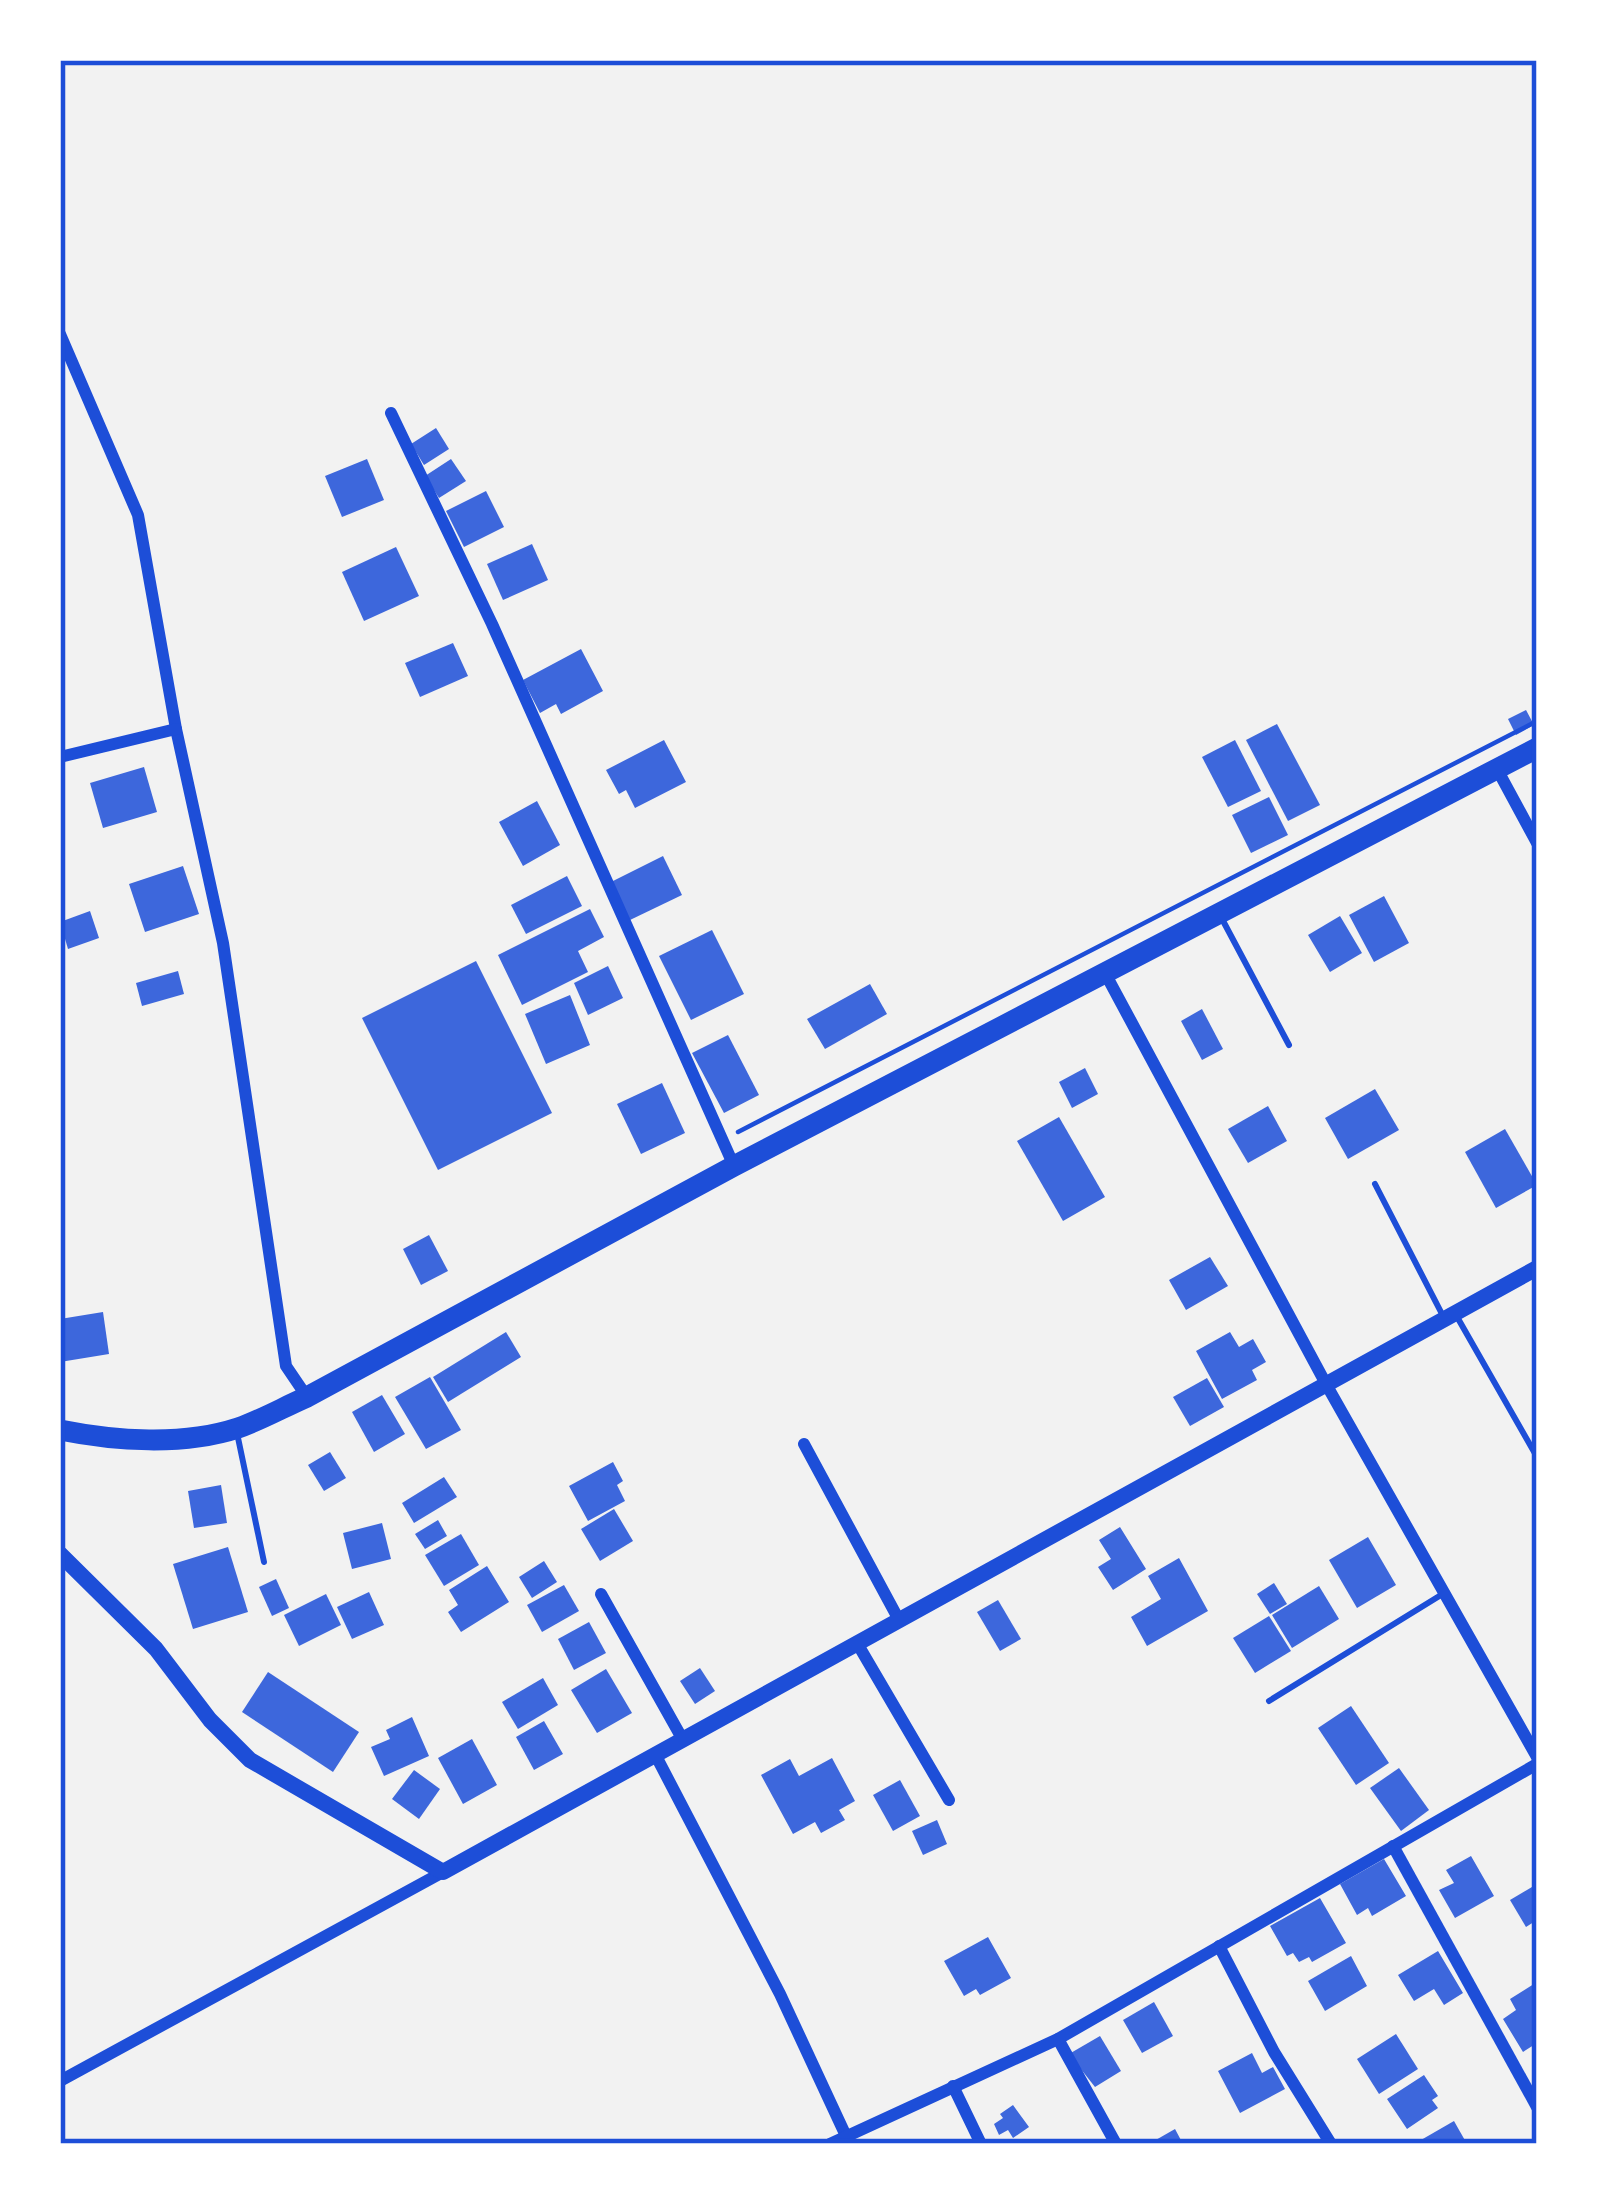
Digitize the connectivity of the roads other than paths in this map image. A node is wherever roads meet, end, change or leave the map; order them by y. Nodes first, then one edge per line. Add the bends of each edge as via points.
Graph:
1 (60, 334) edge
2 (392, 413) dead end
3 (176, 729) junction
4 (1537, 748) edge
5 (60, 757) edge
6 (1497, 769) junction
7 (1537, 844) edge
8 (1219, 914) junction
9 (1105, 973) junction
10 (1289, 1045) dead end
11 (734, 1166) junction
12 (1375, 1184) dead end
13 (1537, 1268) edge
14 (1450, 1316) junction
15 (1326, 1384) junction
16 (307, 1396) junction
17 (236, 1429) junction
18 (60, 1430) edge
19 (804, 1444) dead end
20 (1537, 1457) edge
21 (60, 1554) edge
22 (264, 1562) dead end
23 (1444, 1593) junction
24 (601, 1594) dead end
25 (899, 1620) junction
26 (857, 1643) junction
27 (1269, 1700) dead end
28 (683, 1740) junction
29 (656, 1756) junction
30 (1537, 1760) edge
31 (949, 1800) dead end
32 (1393, 1846) junction
33 (443, 1872) junction
34 (1219, 1946) junction
35 (1058, 2039) junction
36 (60, 2081) edge
37 (952, 2086) junction
38 (1537, 2108) edge
39 (846, 2136) junction
40 (830, 2144) edge
41 (981, 2144) edge
42 (1116, 2144) edge
43 (1330, 2144) edge

1 - 3 street via 138,515
2 - 11 street
3 - 5 street
3 - 16 street via 223,944 286,1366
4 - 6 highway
6 - 7 street
6 - 8 highway
8 - 9 highway
8 - 10 lane
9 - 11 highway
9 - 15 street
11 - 16 highway
12 - 14 lane
13 - 14 street
14 - 15 street
14 - 20 lane
15 - 23 street
15 - 25 street
16 - 17 highway
17 - 18 highway via 169,1439
17 - 22 lane
19 - 25 street
21 - 33 street via 128,1618 250,1760
23 - 27 lane
23 - 30 street
24 - 28 street
25 - 26 street
26 - 28 street
26 - 31 street
28 - 29 street
29 - 33 street
29 - 39 street
30 - 32 street
32 - 34 street
32 - 38 street
33 - 36 street
34 - 35 street
34 - 43 street
35 - 37 street
35 - 42 street
37 - 39 street
37 - 41 street
39 - 40 street

